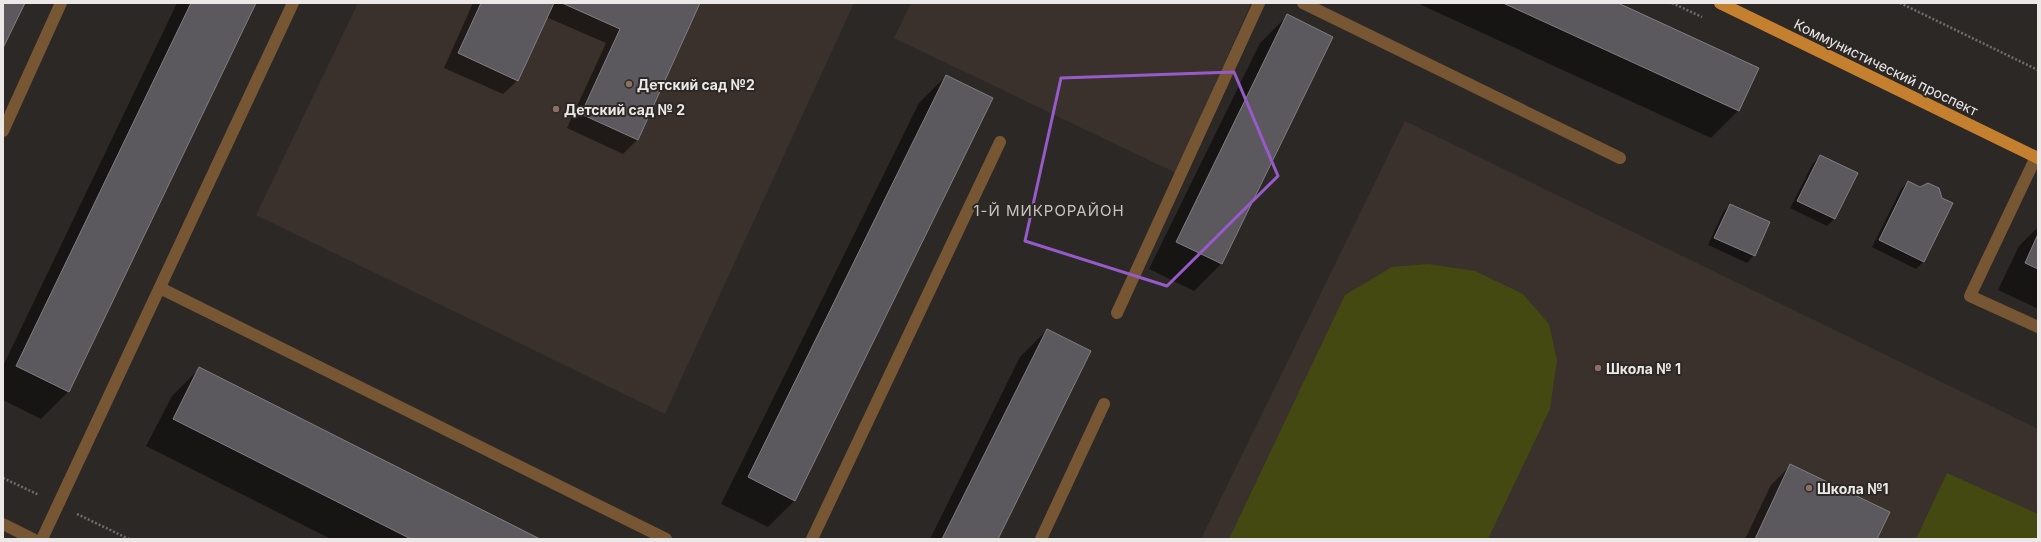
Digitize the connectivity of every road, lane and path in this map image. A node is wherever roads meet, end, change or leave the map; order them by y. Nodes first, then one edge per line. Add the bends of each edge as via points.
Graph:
1 (61, 3) edge
2 (293, 3) edge
3 (1259, 3) edge
4 (1303, 3) edge
5 (1720, 3) edge
6 (1900, 3) edge
7 (2038, 70) edge
8 (3, 131) edge
9 (1000, 142) dead end
10 (1620, 158) dead end
11 (2037, 158) edge
12 (160, 288) junction
13 (1117, 313) dead end
14 (2038, 327) edge
15 (1104, 404) dead end
16 (3, 524) edge
17 (34, 539) edge
18 (42, 539) edge
19 (666, 539) edge
20 (812, 539) edge
21 (1041, 539) edge

1 - 8 street
2 - 12 street
3 - 13 street
4 - 10 street
5 - 11 main road, Коммунистический проспект
6 - 7 path
9 - 20 street
11 - 14 street via 1970,296
12 - 18 street
12 - 19 street
15 - 21 street
16 - 17 street

